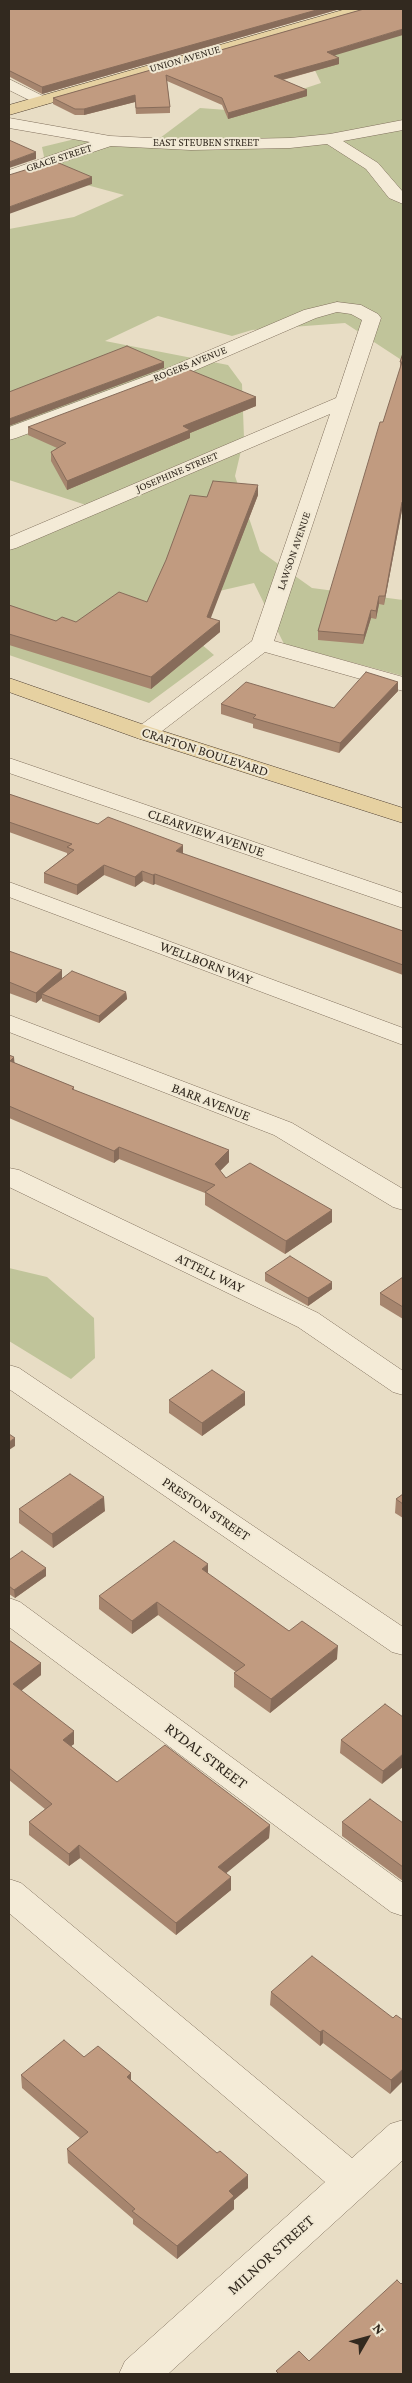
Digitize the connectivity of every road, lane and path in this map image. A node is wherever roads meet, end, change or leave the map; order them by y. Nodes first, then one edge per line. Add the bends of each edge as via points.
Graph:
1 (361, 9) edge
2 (9, 84) edge
3 (42, 101) junction
4 (9, 110) edge
5 (9, 124) edge
6 (403, 125) edge
7 (330, 139) junction
8 (110, 141) junction
9 (9, 175) edge
10 (403, 199) edge
11 (372, 318) joint
12 (345, 401) junction
13 (9, 434) edge
14 (9, 544) edge
15 (262, 644) junction
16 (403, 684) edge
17 (9, 685) edge
18 (146, 733) junction
19 (9, 765) edge
20 (403, 816) edge
21 (9, 889) edge
22 (403, 901) edge
23 (9, 1022) edge
24 (403, 1037) edge
25 (9, 1176) edge
26 (403, 1201) edge
27 (9, 1375) edge
28 (403, 1385) edge
29 (9, 1610) edge
30 (403, 1643) edge
31 (9, 1893) edge
32 (403, 1902) edge
33 (403, 2136) edge
34 (352, 2181) junction
35 (139, 2374) edge

1 - 3 main road, UNION AVENUE
2 - 3 street
3 - 4 main road, UNION AVENUE
5 - 8 street, EAST STEUBEN STREET
6 - 7 street, EAST STEUBEN STREET
7 - 8 street, EAST STEUBEN STREET via 192,145
7 - 10 street via 372,166
8 - 9 street, GRACE STREET
11 - 12 street, LAWSON AVENUE
11 - 13 street, ROGERS AVENUE via 356,309 337,307 310,314 175,372
12 - 14 street, JOSEPHINE STREET
12 - 15 street, LAWSON AVENUE
15 - 16 street
15 - 18 street
17 - 18 main road, CRAFTON BOULEVARD
18 - 20 main road, CRAFTON BOULEVARD
19 - 22 street, CLEARVIEW AVENUE
21 - 24 street, WELLBORN WAY
23 - 26 street, BARR AVENUE via 283,1130
25 - 28 street, ATTELL WAY via 308,1320
27 - 30 street, PRESTON STREET
29 - 32 street, RYDAL STREET
31 - 34 street
33 - 34 street, MILNOR STREET
34 - 35 street, MILNOR STREET

